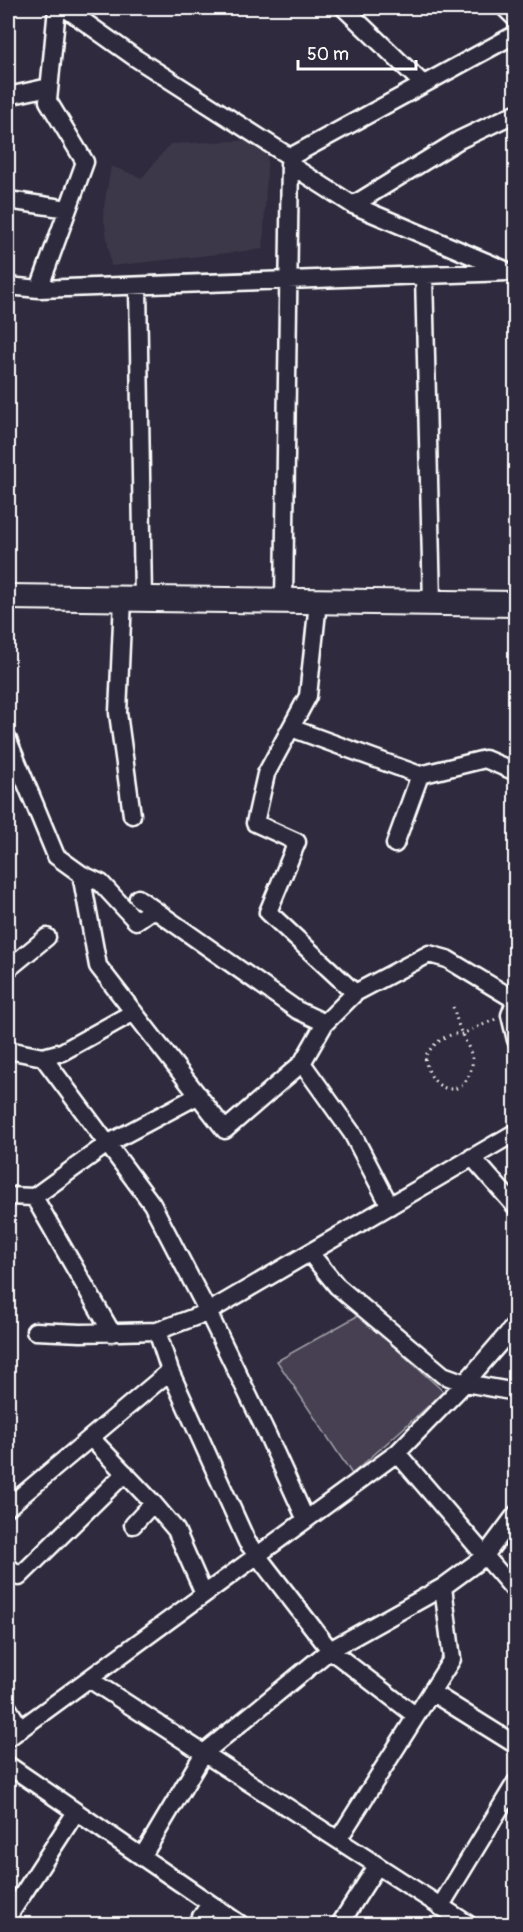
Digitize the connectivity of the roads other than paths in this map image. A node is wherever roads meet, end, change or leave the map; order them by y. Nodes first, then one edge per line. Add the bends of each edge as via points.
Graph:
1 (57, 8) edge
2 (65, 8) edge
3 (344, 8) edge
4 (505, 8) edge
5 (516, 19) edge
6 (516, 34) edge
7 (423, 84) junction
8 (49, 87) junction
9 (8, 96) edge
10 (516, 113) edge
11 (290, 160) junction
12 (8, 200) edge
13 (354, 205) junction
14 (68, 209) junction
15 (512, 272) edge
16 (424, 275) junction
17 (287, 280) junction
18 (8, 286) edge
19 (138, 286) junction
20 (39, 290) junction
21 (8, 597) edge
22 (133, 599) junction
23 (284, 602) junction
24 (318, 602) junction
25 (432, 603) junction
26 (516, 604) edge
27 (291, 728) junction
28 (8, 740) edge
29 (516, 772) edge
30 (420, 775) junction
31 (132, 815) dead end
32 (394, 844) dead end
33 (81, 874) junction
34 (138, 898) dead end
35 (153, 909) junction
36 (47, 937) dead end
37 (8, 969) edge
38 (355, 993) junction
39 (514, 1005) edge
40 (134, 1012) junction
41 (325, 1023) junction
42 (516, 1040) edge
43 (8, 1050) edge
44 (43, 1057) junction
45 (303, 1063) junction
46 (198, 1095) junction
47 (516, 1132) edge
48 (107, 1144) junction
49 (472, 1157) junction
50 (8, 1196) edge
51 (34, 1197) junction
52 (390, 1206) junction
53 (516, 1207) edge
54 (310, 1253) junction
55 (208, 1312) junction
56 (516, 1324) edge
57 (35, 1331) dead end
58 (157, 1331) junction
59 (112, 1333) junction
60 (170, 1371) junction
61 (465, 1383) junction
62 (516, 1392) edge
63 (91, 1438) junction
64 (397, 1453) junction
65 (125, 1473) junction
66 (153, 1503) junction
67 (8, 1507) edge
68 (516, 1514) edge
69 (306, 1520) junction
70 (134, 1525) dead end
71 (256, 1556) junction
72 (484, 1557) junction
73 (8, 1566) edge
74 (443, 1587) junction
75 (516, 1592) edge
76 (204, 1594) junction
77 (330, 1650) junction
78 (89, 1679) junction
79 (431, 1692) junction
80 (8, 1708) edge
81 (416, 1716) junction
82 (14, 1734) edge
83 (516, 1745) edge
84 (204, 1753) junction
85 (8, 1765) edge
86 (516, 1782) edge
87 (76, 1812) junction
88 (338, 1840) junction
89 (142, 1857) junction
90 (378, 1866) junction
91 (210, 1904) junction
92 (440, 1906) junction
93 (8, 1917) edge
94 (196, 1924) edge
95 (240, 1924) edge
96 (340, 1924) edge
97 (468, 1924) edge

1 - 8 street
2 - 11 street
3 - 7 street
4 - 5 street
6 - 7 street
7 - 11 street
8 - 9 street
8 - 14 street via 48,101 85,162
10 - 13 street via 459,140
11 - 13 street
11 - 17 street
12 - 14 street
13 - 15 street
14 - 20 street
15 - 16 street
16 - 17 street
16 - 25 street
17 - 19 street
17 - 23 street
18 - 20 street
19 - 20 street
19 - 22 street
21 - 22 main road
22 - 23 main road
22 - 31 street via 118,713
23 - 24 main road
24 - 25 main road
24 - 27 street via 308,696
25 - 26 main road
27 - 30 street
27 - 38 street via 266,774 255,823 297,842 268,912
28 - 33 street via 57,856
29 - 30 street via 485,759
30 - 32 street
33 - 35 street via 101,883 136,921
33 - 40 street via 98,966
34 - 35 street
35 - 41 street via 297,1010
36 - 37 street
38 - 39 street via 429,954 447,959
38 - 41 street
39 - 42 street
40 - 44 street via 62,1052
40 - 46 street
41 - 45 street
43 - 44 street
44 - 48 street
45 - 46 street via 225,1130
45 - 52 street via 352,1133
46 - 48 street
47 - 49 street
48 - 51 street
48 - 55 street via 152,1204
49 - 52 street
49 - 53 street
50 - 51 street
51 - 59 street
52 - 54 street
54 - 55 street
54 - 61 street via 337,1286 443,1376
55 - 58 street
55 - 69 street
56 - 61 street
57 - 59 street
58 - 59 street
58 - 60 street
60 - 63 street
60 - 71 street
61 - 62 street
61 - 64 street
63 - 65 street
63 - 67 street
64 - 69 street
64 - 72 street
65 - 66 street
65 - 73 street via 20,1577
66 - 70 street
66 - 76 street via 176,1530
68 - 72 street
69 - 71 street
71 - 76 street
71 - 77 street
72 - 74 street
72 - 75 street
74 - 77 street
74 - 79 street via 452,1659
76 - 78 street
77 - 81 street
77 - 84 street
78 - 82 street
78 - 84 street
79 - 81 street
79 - 83 street
80 - 82 street
81 - 88 street
84 - 88 street
84 - 89 street
85 - 87 street
86 - 92 street
87 - 89 street
87 - 93 street
88 - 90 street
89 - 91 street
90 - 92 street
90 - 96 street
91 - 94 street
91 - 95 street
92 - 97 street

